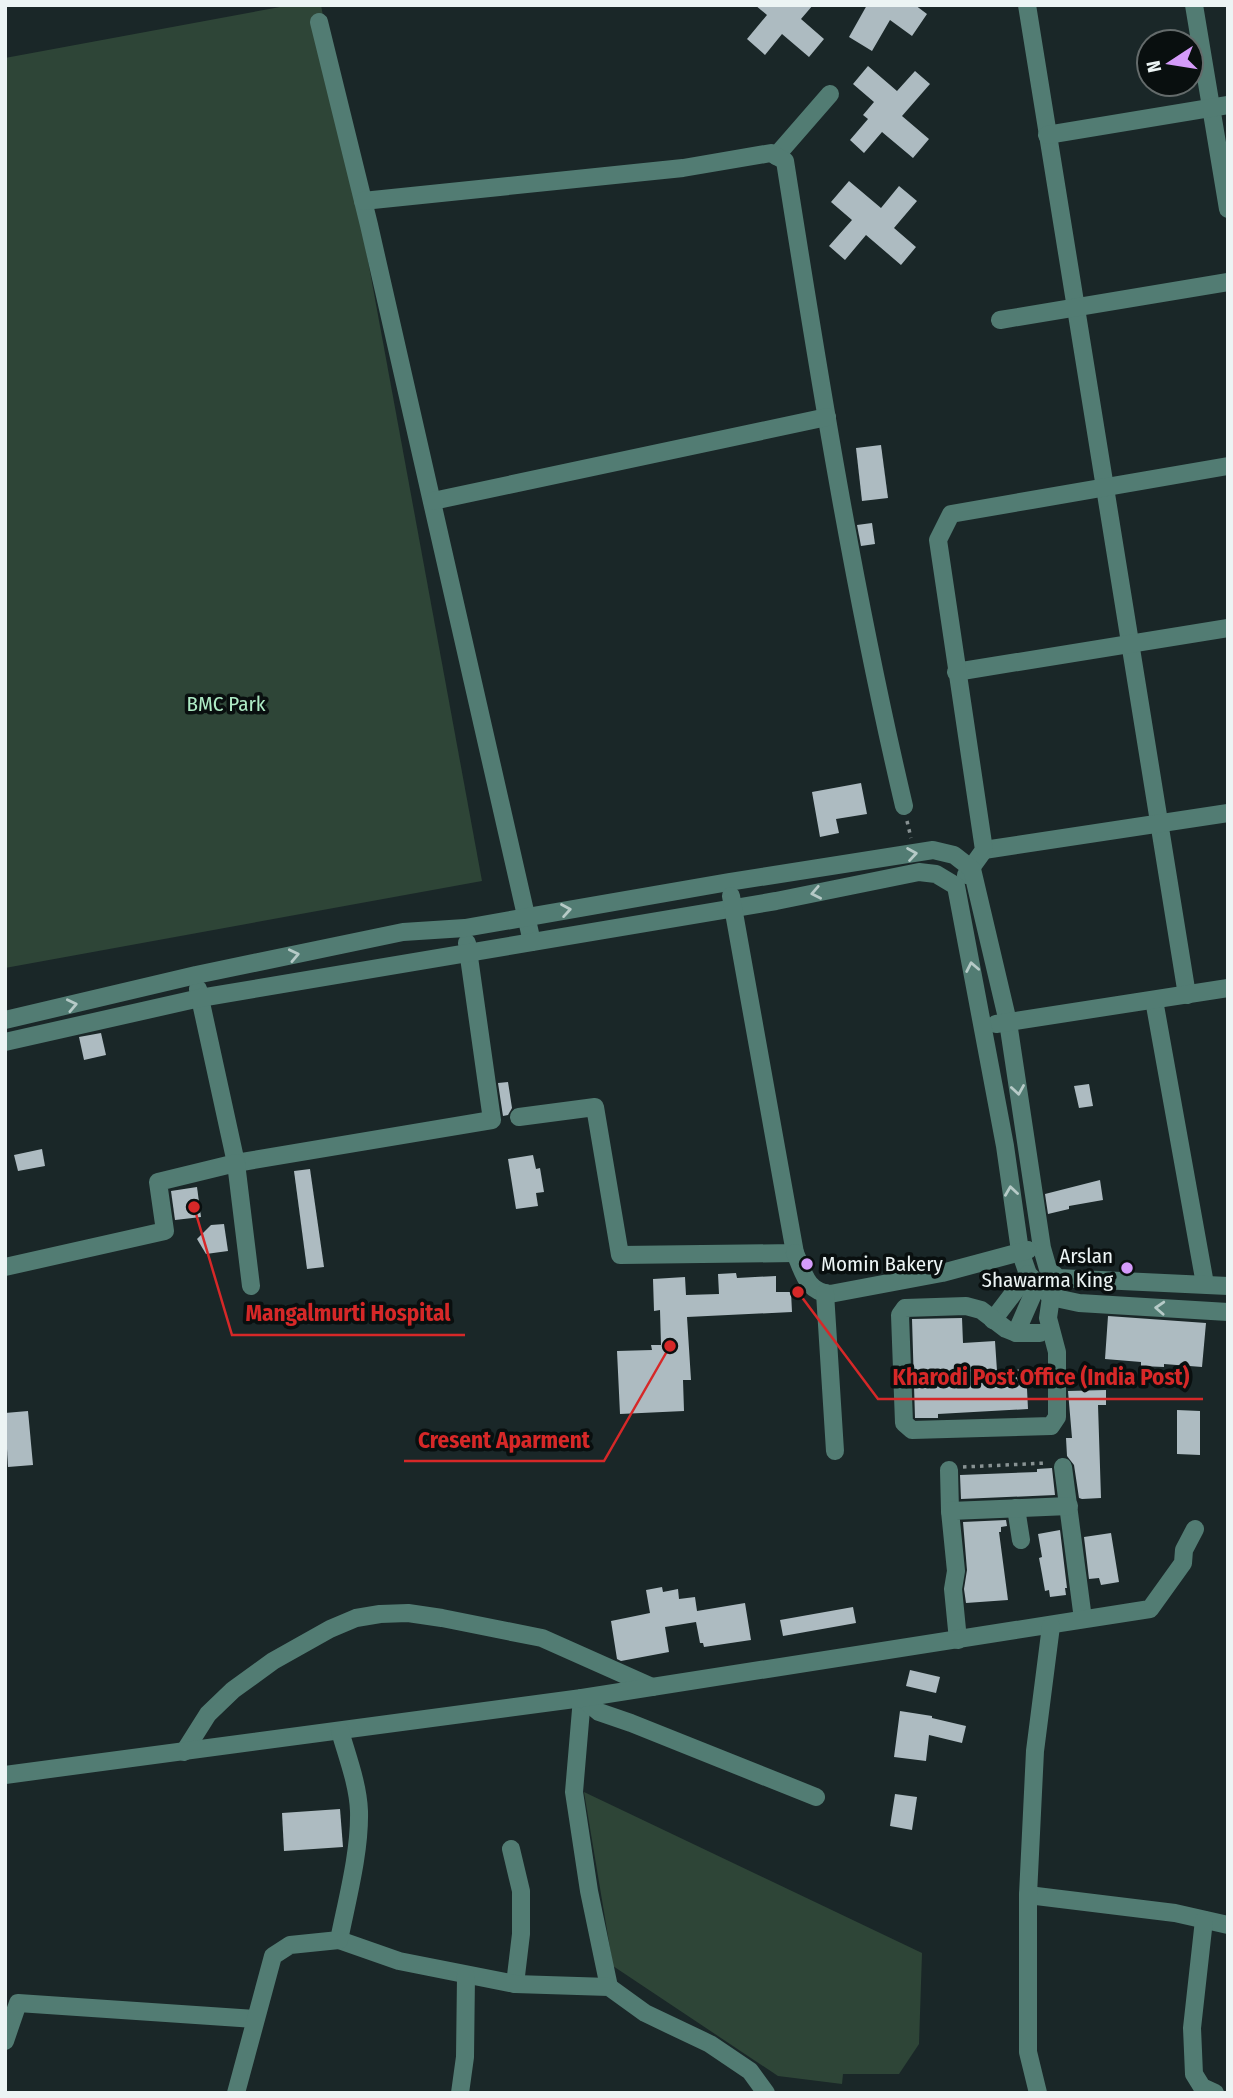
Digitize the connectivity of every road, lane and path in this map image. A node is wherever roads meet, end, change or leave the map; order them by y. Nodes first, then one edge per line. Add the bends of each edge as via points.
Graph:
1 (1027, 5) edge
2 (1194, 5) edge
3 (319, 22) dead end
4 (830, 94) dead end
5 (1219, 107) edge
6 (1047, 135) junction
7 (776, 156) junction
8 (363, 201) junction
9 (1228, 209) edge
10 (1228, 282) edge
11 (1076, 308) junction
12 (1000, 320) dead end
13 (827, 417) junction
14 (1228, 466) edge
15 (1105, 487) junction
16 (433, 501) junction
17 (1228, 628) edge
18 (1130, 644) junction
19 (956, 672) junction
20 (904, 806) joint
21 (1228, 813) edge
22 (1160, 824) junction
23 (984, 850) junction
24 (915, 853) junction
25 (873, 860) junction
26 (972, 869) junction
27 (772, 875) junction
28 (877, 881) junction
29 (729, 882) junction
30 (956, 886) junction
31 (776, 901) junction
32 (733, 908) junction
33 (527, 916) junction
34 (465, 928) junction
35 (532, 942) junction
36 (467, 952) junction
37 (196, 975) junction
38 (1228, 988) edge
39 (1187, 995) junction
40 (200, 998) junction
41 (1154, 1000) junction
42 (5, 1020) edge
43 (1008, 1022) junction
44 (984, 1027) junction
45 (5, 1042) edge
46 (519, 1117) dead end
47 (236, 1163) junction
48 (1042, 1248) junction
49 (1020, 1251) junction
50 (795, 1253) junction
51 (5, 1267) edge
52 (1032, 1280) junction
53 (1205, 1284) junction
54 (251, 1286) dead end
55 (1228, 1286) edge
56 (825, 1293) junction
57 (1051, 1297) junction
58 (1228, 1312) edge
59 (993, 1320) junction
60 (1016, 1333) junction
61 (1040, 1333) dead end
62 (835, 1451) dead end
63 (1063, 1467) joint
64 (949, 1470) joint
65 (1069, 1506) junction
66 (1016, 1508) junction
67 (950, 1511) junction
68 (1195, 1529) dead end
69 (1021, 1541) dead end
70 (1083, 1619) junction
71 (1051, 1626) junction
72 (958, 1640) junction
73 (653, 1687) junction
74 (582, 1698) junction
75 (340, 1731) junction
76 (184, 1752) junction
77 (5, 1775) edge
78 (816, 1797) dead end
79 (511, 1849) dead end
80 (1028, 1895) junction
81 (1204, 1920) junction
82 (1228, 1925) edge
83 (339, 1940) junction
84 (466, 1976) junction
85 (515, 1984) junction
86 (609, 1987) junction
87 (255, 2018) junction
88 (5, 2041) edge
89 (236, 2093) edge
90 (460, 2093) edge
91 (766, 2093) edge
92 (1038, 2093) edge
93 (1215, 2093) edge

1 - 6 street
2 - 5 street
3 - 8 street
4 - 7 street
5 - 6 street
5 - 9 street
6 - 11 street
7 - 8 street via 771,153 683,168
7 - 13 street via 785,161
8 - 16 street
10 - 11 street
11 - 12 street
11 - 15 street
13 - 16 street
13 - 20 street
14 - 15 street
15 - 18 street
15 - 19 street via 951,514 938,540
16 - 33 street
17 - 18 street
18 - 19 street
18 - 22 street
19 - 23 street
20 - 24 path
21 - 22 street
22 - 23 street
22 - 39 street
23 - 26 street
25 -> 24 street
24 - 26 street via 933,850 954,855
25 - 27 street
25 - 28 street
26 - 30 street
26 - 43 street
27 - 29 street
27 - 31 street
28 - 30 street via 919,872 936,874
28 -> 31 street
29 - 32 street
33 -> 29 street
44 -> 30 street
31 - 32 street
32 - 35 street
32 - 50 street
33 - 34 street
33 - 35 street
34 - 36 street
37 -> 34 street via 403,932
35 - 36 street
36 - 40 street
36 - 47 street via 492,1120
37 - 40 street
42 -> 37 street
38 - 39 street
39 - 41 street
40 - 45 street
40 - 47 street
41 - 43 street
41 - 53 street
43 - 44 street
43 -> 48 street
49 -> 44 street
46 - 50 street via 595,1107 620,1255
47 - 51 street via 158,1182 165,1231
47 - 54 street
48 - 49 street
48 - 53 street via 1048,1269 1058,1278
49 - 52 street
49 - 56 street via 942,1273
50 - 56 street via 809,1284
52 - 57 street
52 - 59 street
52 - 60 street
53 - 55 street
56 - 62 street
58 -> 57 street via 1079,1303
57 - 59 street via 1048,1318 1057,1352 1057,1417 1051,1426 912,1430 904,1423 900,1315 905,1308 966,1306
59 - 60 street
60 - 61 street
63 - 64 path via 1056,1462
63 - 65 street
64 - 67 street
65 - 66 street
65 - 70 street
66 - 67 street
66 - 69 street
67 - 72 street
68 - 70 street via 1183,1563 1150,1609
70 - 71 street
71 - 72 street
71 - 80 street via 1035,1751
72 - 73 street
73 - 74 street
73 - 76 street via 542,1638 442,1618 380,1614 330,1629 274,1661 208,1714
74 - 75 street
74 - 78 street via 598,1712
74 - 86 street via 574,1792
75 - 76 street
75 - 83 street via 359,1811
76 - 77 street
79 - 85 street via 521,1891
80 - 81 street
80 - 92 street via 1028,2052
81 - 82 street
81 - 93 street via 1192,2028 1194,2074 1202,2087
83 - 84 street via 399,1961
83 - 87 street via 290,1945 273,1956
84 - 85 street
84 - 90 street
85 - 86 street
86 - 91 street via 645,2013 750,2071
87 - 88 street via 18,2003
87 - 89 street

